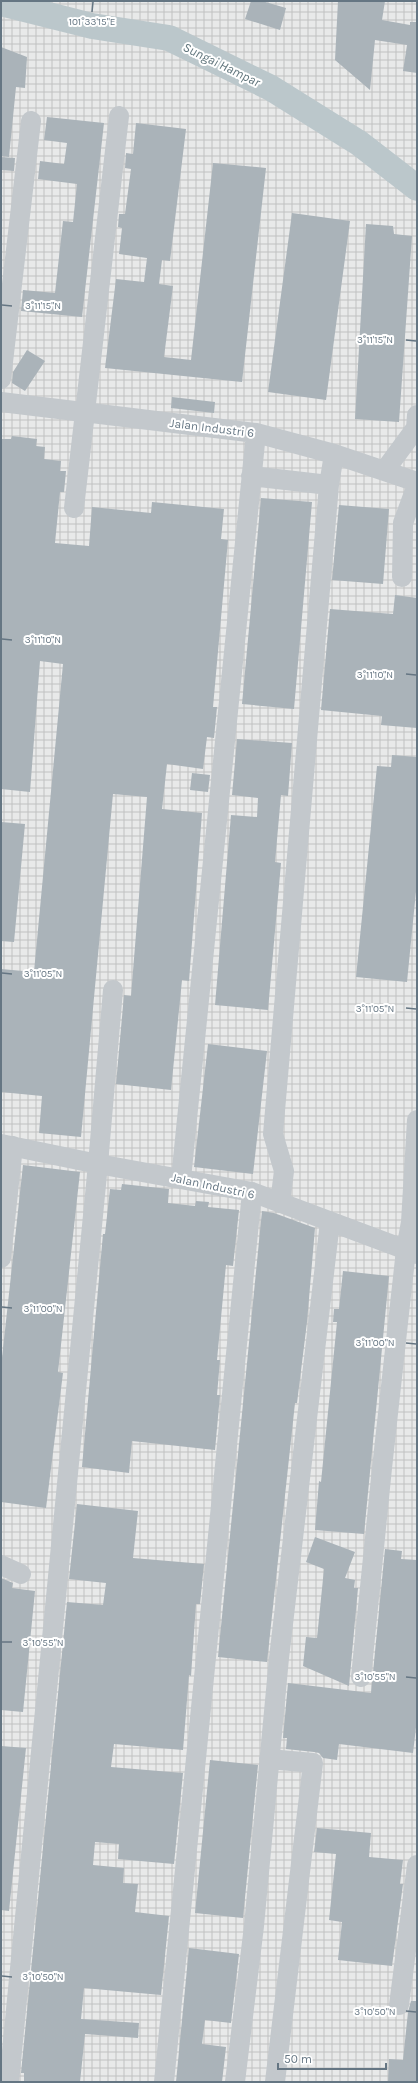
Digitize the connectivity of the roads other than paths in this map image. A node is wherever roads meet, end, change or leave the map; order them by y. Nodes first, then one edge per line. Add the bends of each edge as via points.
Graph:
1 (119, 116) dead end
2 (31, 121) dead end
3 (1, 379) edge
4 (1, 402) edge
5 (85, 412) junction
6 (417, 415) edge
7 (256, 434) junction
8 (334, 454) junction
9 (385, 470) junction
10 (251, 476) junction
11 (417, 483) edge
12 (329, 485) junction
13 (74, 508) dead end
14 (402, 577) dead end
15 (113, 990) dead end
16 (417, 1120) edge
17 (7, 1145) edge
18 (98, 1164) junction
19 (181, 1179) junction
20 (252, 1192) junction
21 (280, 1203) junction
22 (330, 1222) junction
23 (412, 1252) edge
24 (1, 1258) edge
25 (1, 1566) edge
26 (21, 1574) dead end
27 (361, 1677) dead end
28 (269, 1759) junction
29 (417, 1865) edge
30 (399, 2005) dead end
31 (9, 2082) edge
32 (164, 2082) edge
33 (235, 2082) edge
34 (276, 2082) edge

1 - 5 street
2 - 3 street
4 - 5 street, Jalan Industri 6
5 - 7 street, Jalan Industri 6
5 - 13 street
6 - 9 street via 416,428
7 - 8 street, Jalan Industri 6
7 - 10 street
8 - 9 street, Jalan Industri 6
8 - 12 street
9 - 11 street, Jalan Industri 6
10 - 12 street
10 - 19 street
11 - 14 street via 403,523
12 - 21 street via 273,1134 284,1171
15 - 18 street
16 - 23 street via 411,1222
17 - 18 street, Jalan Industri 6
17 - 24 street
18 - 19 street, Jalan Industri 6
18 - 31 street
19 - 20 street, Jalan Industri 6
20 - 21 street, Jalan Industri 6
20 - 32 street
21 - 22 street, Jalan Industri 6
22 - 23 street, Jalan Industri 6
22 - 28 street
23 - 27 street
25 - 26 street
28 - 33 street via 254,1926
28 - 34 street via 313,1763
29 - 30 street

